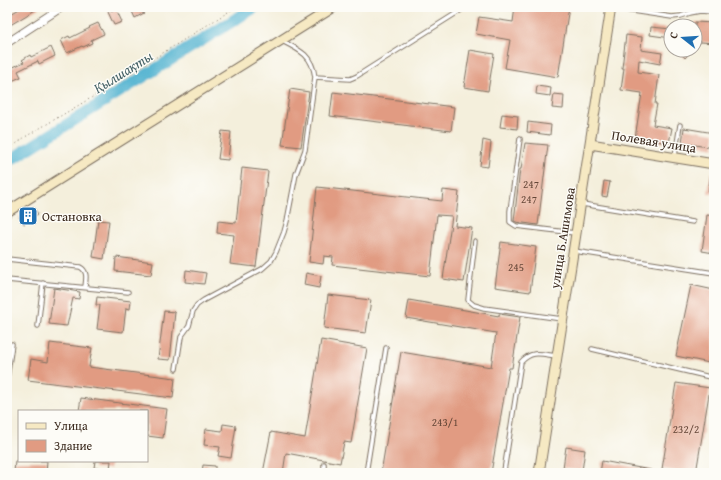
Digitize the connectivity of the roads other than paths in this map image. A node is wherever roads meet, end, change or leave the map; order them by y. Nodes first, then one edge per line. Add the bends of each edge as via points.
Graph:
1 (62, 7) edge
2 (334, 7) edge
3 (466, 7) edge
4 (611, 7) edge
5 (714, 12) edge
6 (281, 40) junction
7 (7, 44) edge
8 (315, 77) junction
9 (680, 125) dead end
10 (520, 139) dead end
11 (590, 144) junction
12 (675, 157) junction
13 (714, 164) edge
14 (581, 204) junction
15 (7, 212) edge
16 (693, 222) dead end
17 (576, 233) junction
18 (475, 240) dead end
19 (573, 251) junction
20 (7, 259) edge
21 (714, 273) edge
22 (7, 280) edge
23 (43, 283) junction
24 (85, 287) junction
25 (128, 292) dead end
26 (563, 319) junction
27 (38, 326) dead end
28 (12, 344) dead end
29 (386, 348) dead end
30 (592, 349) dead end
31 (557, 356) junction
32 (176, 369) dead end
33 (7, 378) edge
34 (714, 378) edge
35 (324, 464) dead end
36 (504, 471) dead end
37 (324, 473) edge
38 (366, 473) edge
39 (539, 473) edge

1 - 7 street
2 - 6 street
3 - 8 lane via 357,76 350,79
4 - 5 lane via 672,17 695,12
4 - 11 street, улица Б.Ашимова
6 - 8 lane via 312,62
6 - 15 street
8 - 32 lane via 305,150 296,174 284,232 276,252 262,269 197,305 191,322 181,337
9 - 12 lane
10 - 17 lane via 510,222 516,226
11 - 12 street, Полевая улица
11 - 14 street, улица Б.Ашимова
12 - 13 street, Полевая улица
14 - 16 lane
14 - 17 street, улица Б.Ашимова
17 - 19 street, улица Б.Ашимова
18 - 26 lane via 468,300 484,308
19 - 21 lane
19 - 26 street, улица Б.Ашимова
20 - 24 lane via 80,267 85,272
22 - 23 lane
23 - 24 lane
23 - 27 lane
24 - 25 lane
26 - 31 street, улица Б.Ашимова
28 - 33 lane
29 - 38 lane
30 - 34 lane
31 - 36 lane via 534,354 521,362
31 - 39 street, улица Б.Ашимова
35 - 37 lane

